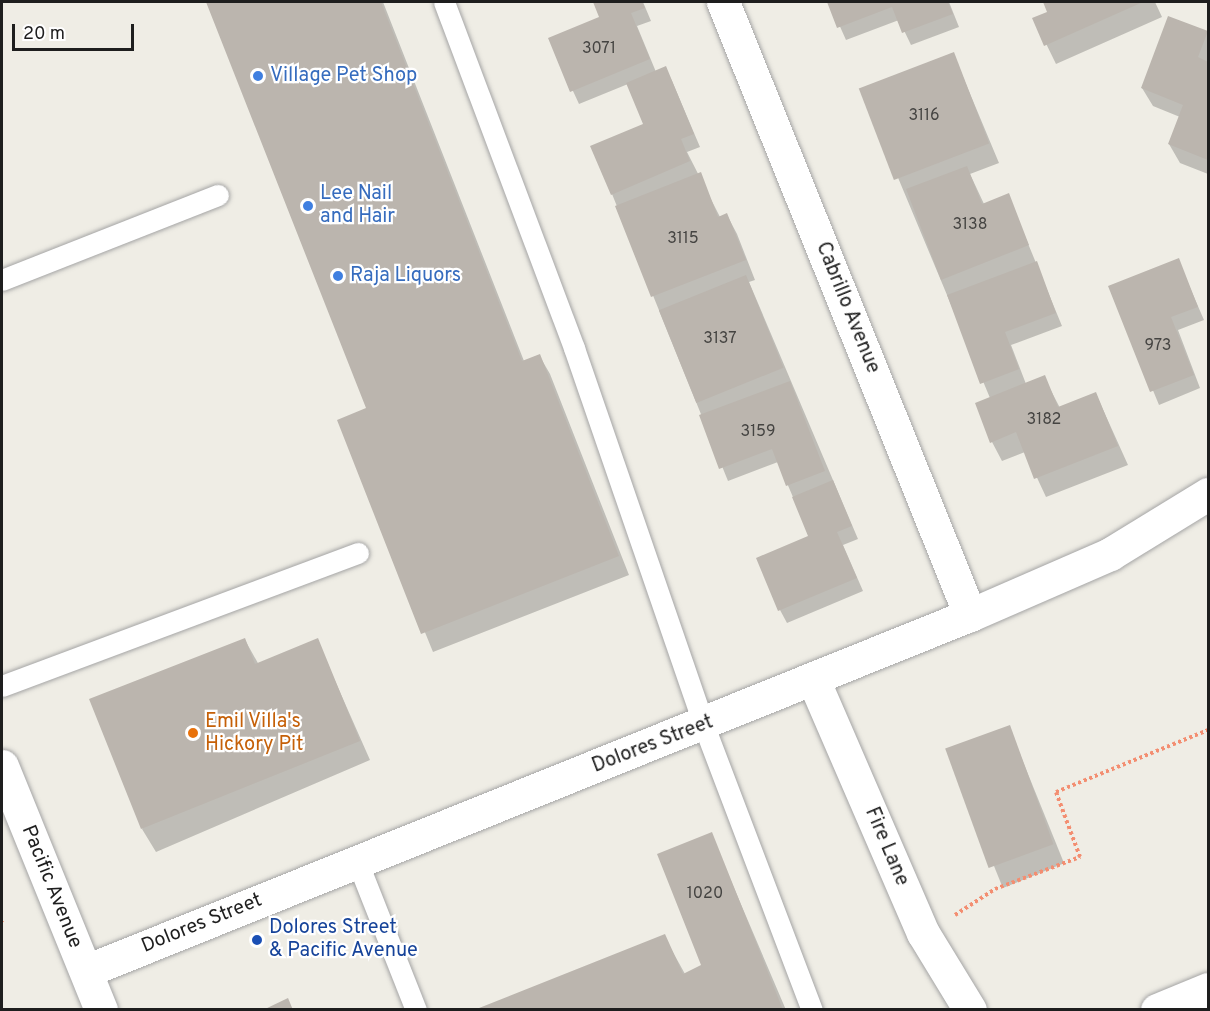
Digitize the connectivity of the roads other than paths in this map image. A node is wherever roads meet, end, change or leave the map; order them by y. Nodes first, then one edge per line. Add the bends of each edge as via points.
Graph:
1 (444, 2) edge
2 (723, 2) edge
3 (218, 195) dead end
4 (2, 280) edge
5 (1209, 494) edge
6 (358, 553) dead end
7 (970, 615) junction
8 (813, 680) junction
9 (2, 686) edge
10 (704, 726) junction
11 (2, 766) edge
12 (357, 861) junction
13 (86, 971) junction
14 (1209, 989) edge
15 (101, 1010) edge
16 (417, 1010) edge
17 (812, 1010) edge
18 (970, 1010) edge
19 (1157, 1010) edge

1 - 10 lane via 574,348
2 - 7 street, Cabrillo Avenue
3 - 4 lane
5 - 7 street, Dolores Street via 1110,554
6 - 9 lane
7 - 8 street, Dolores Street
8 - 10 street, Dolores Street
8 - 18 street, Fire Lane via 923,933
10 - 12 street, Dolores Street
10 - 17 lane
11 - 13 street, Pacific Avenue
12 - 13 street, Dolores Street
12 - 16 lane
13 - 15 street, Pacific Avenue
14 - 19 street

